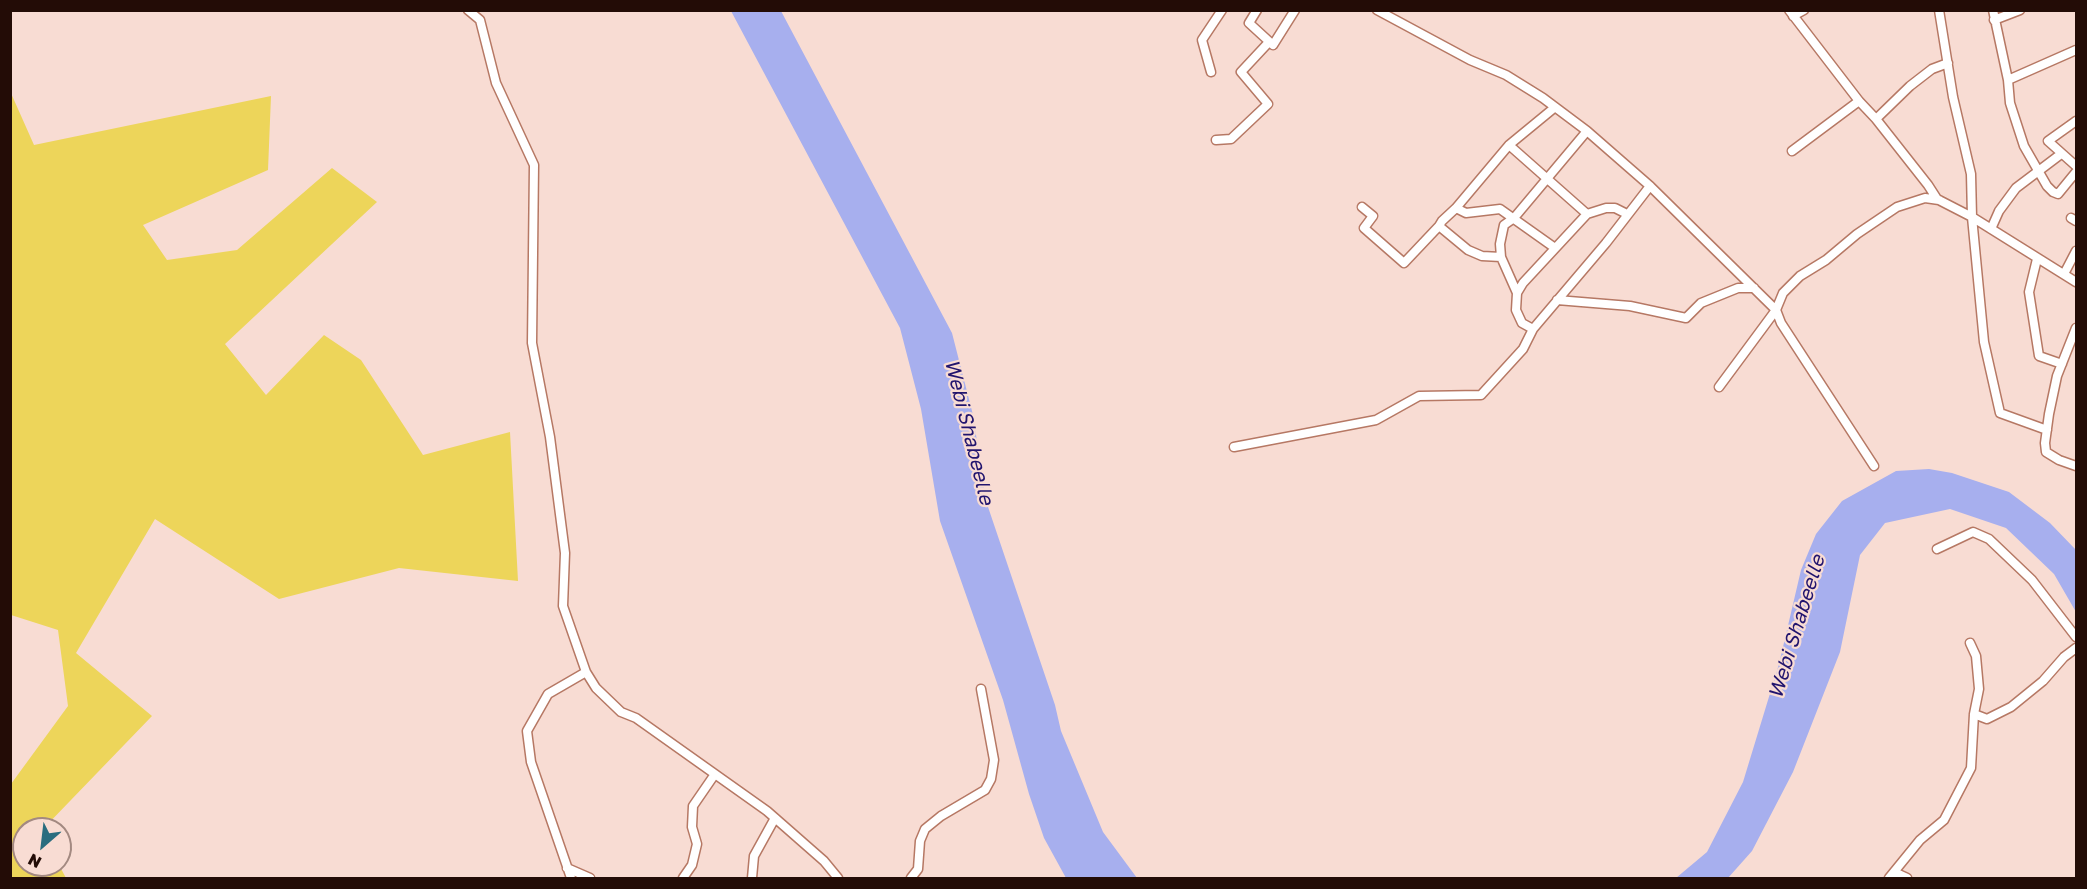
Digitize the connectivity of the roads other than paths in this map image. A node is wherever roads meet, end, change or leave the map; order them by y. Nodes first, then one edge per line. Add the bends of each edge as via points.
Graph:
1 (468, 10) edge
2 (1222, 10) edge
3 (1257, 10) edge
4 (1295, 10) edge
5 (1377, 10) edge
6 (1804, 10) edge
7 (1939, 10) edge
8 (2020, 10) edge
9 (1791, 13) edge
10 (1994, 15) edge
11 (1269, 42) junction
12 (2076, 50) edge
13 (1948, 63) junction
14 (1211, 72) dead end
15 (2008, 80) junction
16 (1859, 101) junction
17 (1554, 108) junction
18 (1876, 119) junction
19 (2076, 121) edge
20 (1587, 130) junction
21 (1216, 140) dead end
22 (1509, 146) junction
23 (1792, 151) dead end
24 (2061, 154) junction
25 (2076, 166) edge
26 (2039, 171) junction
27 (2076, 172) edge
28 (1547, 179) junction
29 (1650, 186) junction
30 (1939, 200) junction
31 (1362, 207) dead end
32 (1456, 208) junction
33 (1587, 214) junction
34 (1627, 214) junction
35 (1972, 217) junction
36 (1514, 219) junction
37 (1439, 226) junction
38 (1990, 229) junction
39 (1555, 248) junction
40 (2076, 251) edge
41 (1501, 257) junction
42 (2037, 259) junction
43 (2064, 274) junction
44 (2076, 282) edge
45 (1754, 288) junction
46 (1517, 293) junction
47 (1557, 300) junction
48 (1776, 310) junction
49 (2076, 327) edge
50 (1533, 329) junction
51 (2062, 364) junction
52 (1719, 387) dead end
53 (2047, 430) junction
54 (1234, 447) dead end
55 (1874, 466) dead end
56 (2076, 466) edge
57 (1937, 549) dead end
58 (2076, 637) edge
59 (1970, 643) dead end
60 (2076, 648) edge
61 (586, 672) junction
62 (981, 689) dead end
63 (1974, 714) junction
64 (715, 774) junction
65 (775, 818) junction
66 (567, 868) junction
67 (1892, 875) edge
68 (835, 877) edge
69 (571, 879) edge
70 (590, 879) edge
71 (682, 879) edge
72 (752, 879) edge
73 (911, 879) edge
74 (1907, 879) edge

1 - 61 street via 480,20 496,83 534,165 532,343 566,553 563,606
2 - 14 street via 1202,40
3 - 11 street via 1249,23
4 - 11 street via 1273,45
5 - 17 street via 1506,75
6 - 9 street
7 - 13 street
8 - 10 street
9 - 16 street
10 - 15 street
11 - 21 street via 1241,72 1268,104 1231,139
12 - 15 street
13 - 18 street via 1932,69 1910,86
13 - 35 street via 1971,174
15 - 26 street via 2010,103 2024,146
16 - 18 street
16 - 23 street
17 - 20 street
17 - 22 street
18 - 30 street
19 - 24 street via 2048,141
20 - 28 street
20 - 29 street
22 - 28 street
22 - 32 street
24 - 25 street
24 - 26 street
26 - 27 street via 2047,186 2058,194
26 - 38 street via 2016,188
28 - 33 street
28 - 36 street
29 - 34 street
29 - 45 street
30 - 35 street
30 - 48 street via 1925,198 1897,207 1800,276 1783,293
31 - 37 street via 1373,216 1364,228 1404,263
32 - 36 street via 1466,213 1500,209
32 - 37 street
33 - 34 street via 1606,208
33 - 39 street
34 - 47 street
35 - 38 street
35 - 53 street via 1984,342 2000,413
36 - 39 street
36 - 41 street via 1504,225
37 - 41 street via 1468,250
38 - 42 street
39 - 46 street
40 - 43 street
41 - 46 street
42 - 43 street
42 - 51 street via 2029,292 2039,356
43 - 44 street
45 - 47 street via 1738,288 1701,303 1686,318 1630,306
45 - 48 street
46 - 50 street via 1516,310 1522,323
47 - 50 street
48 - 52 street
48 - 55 street
49 - 51 street
50 - 54 street via 1523,349 1481,395 1419,396 1376,420
51 - 53 street
53 - 56 street via 2046,452
57 - 58 street via 1973,532 1989,539 2032,580
59 - 63 street via 1976,656 1980,688
60 - 63 street via 2011,707 1987,719
61 - 64 street via 596,688 621,712 636,718
61 - 66 street via 548,694 527,731 531,762
62 - 73 street via 994,760 991,780 985,790 925,829 918,869
63 - 67 street via 1971,768 1956,799 1944,820 1920,840
64 - 65 street
64 - 71 street via 693,806 692,827 697,844 692,865
65 - 68 street via 824,861
65 - 72 street via 754,856
66 - 69 street
66 - 70 street
67 - 74 street

